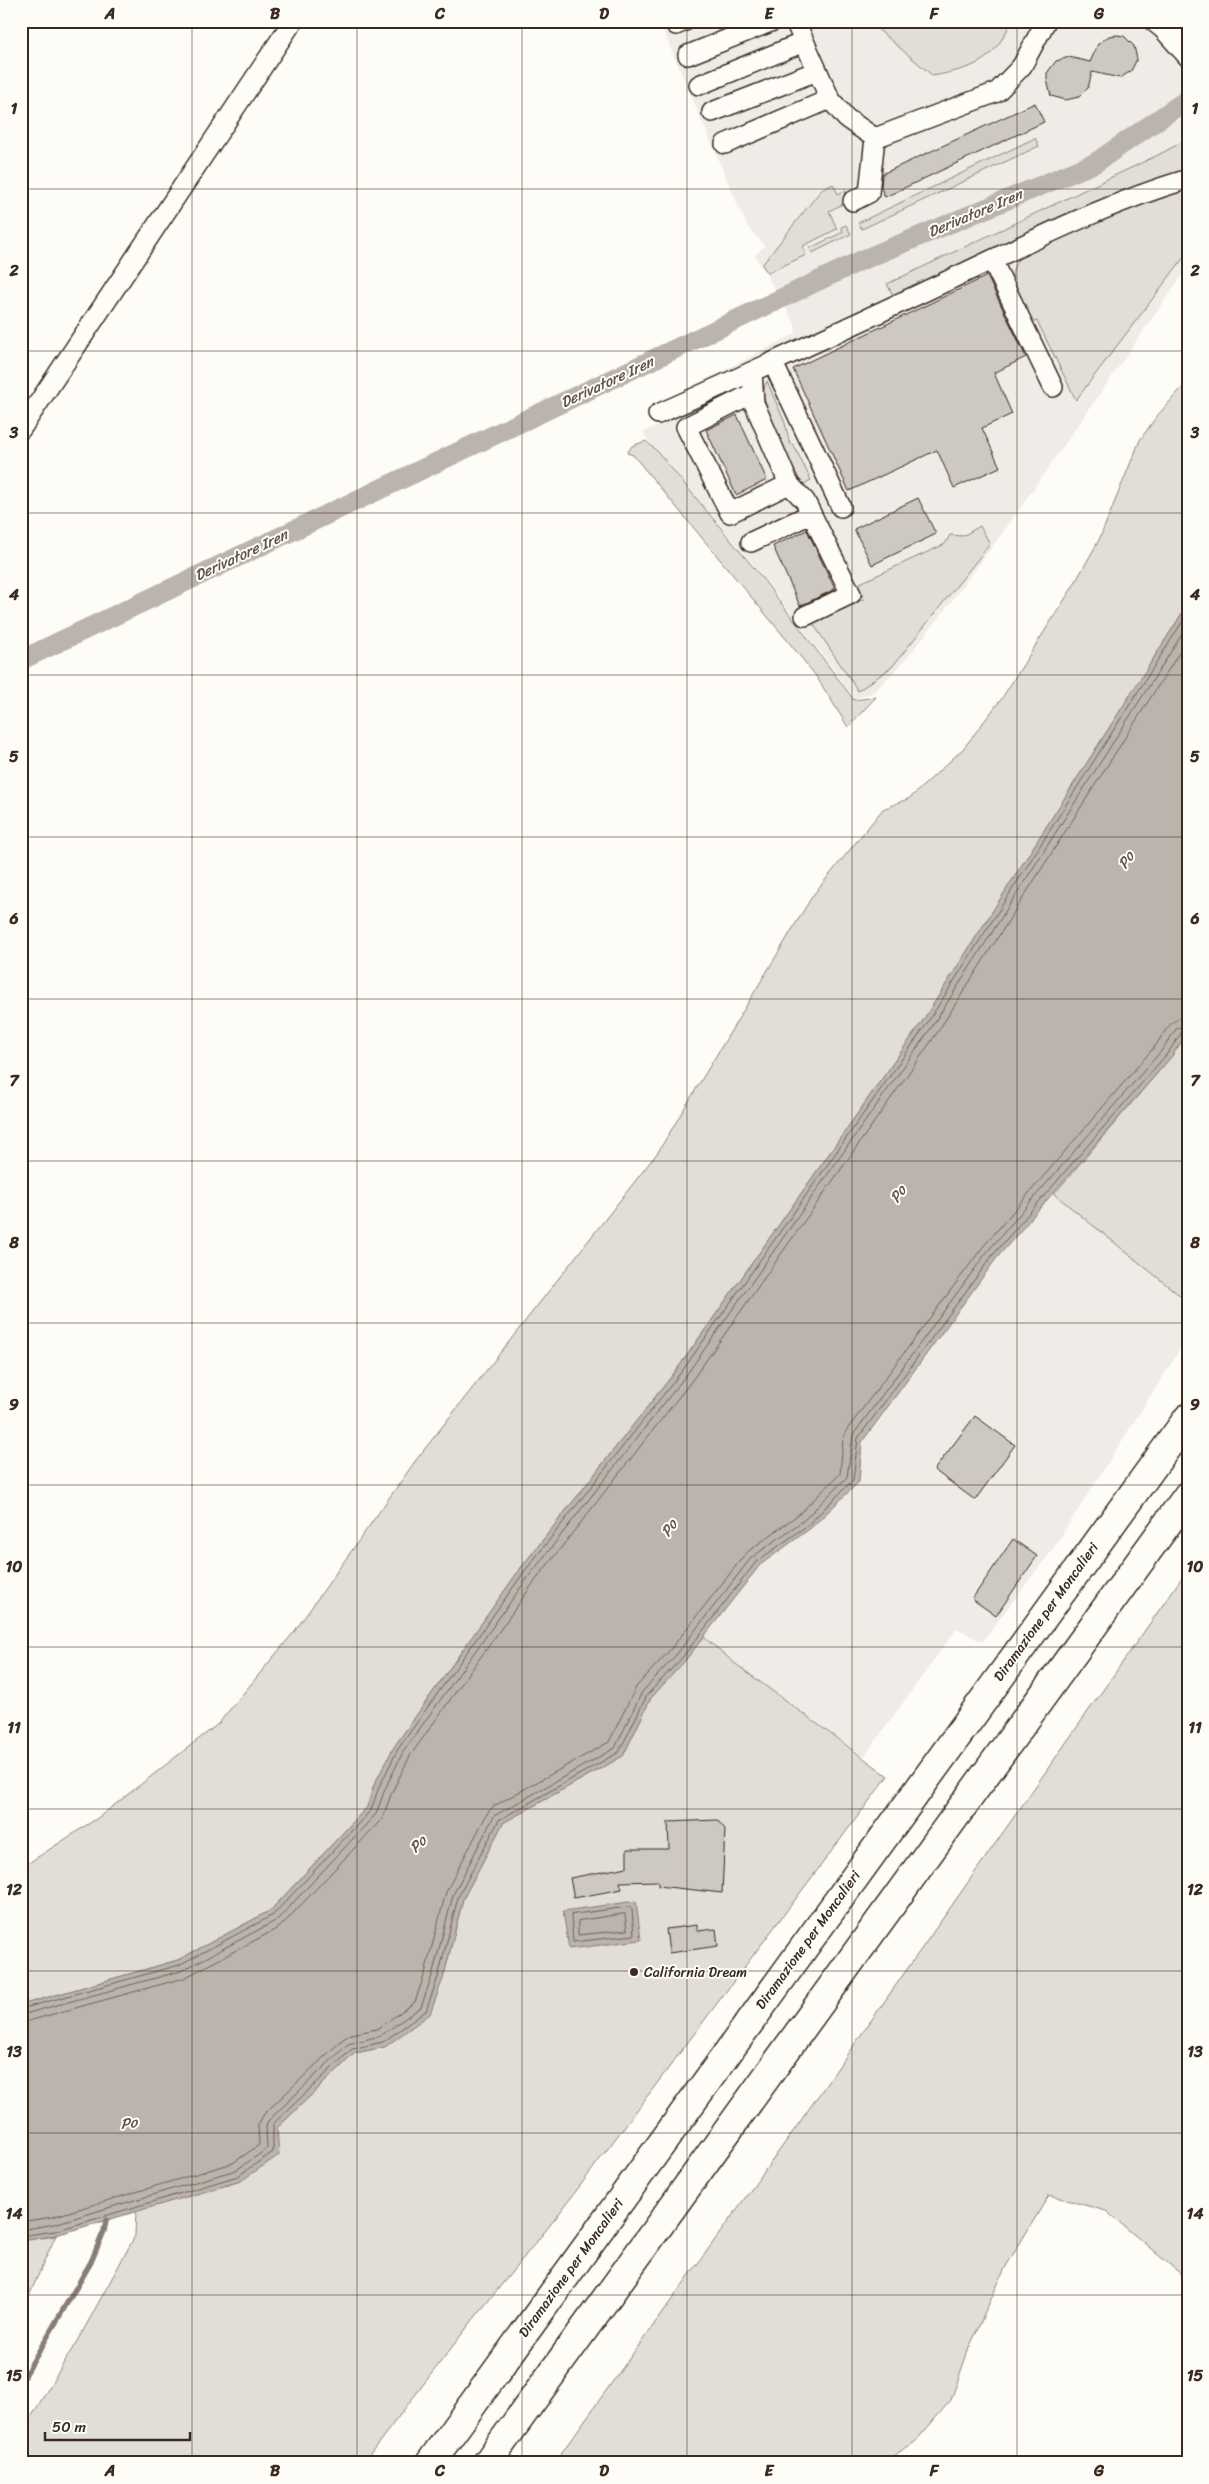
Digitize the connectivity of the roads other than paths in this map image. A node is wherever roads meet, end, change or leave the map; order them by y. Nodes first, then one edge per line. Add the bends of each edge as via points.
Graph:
1 (293, 21) edge
2 (773, 21) edge
3 (795, 21) edge
4 (1046, 21) edge
5 (1153, 21) edge
6 (1168, 21) edge
7 (1188, 32) edge
8 (804, 42) junction
9 (688, 55) dead end
10 (1188, 58) edge
11 (817, 70) junction
12 (699, 85) dead end
13 (830, 99) junction
14 (712, 112) dead end
15 (875, 138) junction
16 (725, 144) dead end
17 (1188, 179) edge
18 (853, 202) dead end
19 (992, 260) junction
20 (773, 362) junction
21 (752, 372) junction
22 (1053, 387) dead end
23 (753, 394) junction
24 (658, 414) dead end
25 (21, 429) edge
26 (789, 484) junction
27 (842, 507) dead end
28 (811, 514) junction
29 (751, 542) dead end
30 (805, 616) dead end
31 (1188, 1418) edge
32 (1188, 1495) edge
33 (430, 2463) edge
34 (487, 2463) edge

1 - 25 street
2 - 9 street
3 - 8 street
4 - 15 street via 1022,66 996,92
5 - 10 street
6 - 7 street
8 - 11 street
8 - 12 street
11 - 13 street
11 - 14 street
13 - 15 street via 846,118
13 - 16 street
15 - 18 street via 869,193
17 - 19 street via 1070,223
19 - 20 street
19 - 22 street
20 - 21 street
20 - 27 street
21 - 23 street
21 - 24 street
23 - 26 street
23 - 26 street via 686,427 730,513
26 - 28 street via 805,501
28 - 29 street
28 - 30 street via 851,594
31 - 33 highway, Diramazione per Moncalieri
32 - 34 highway

